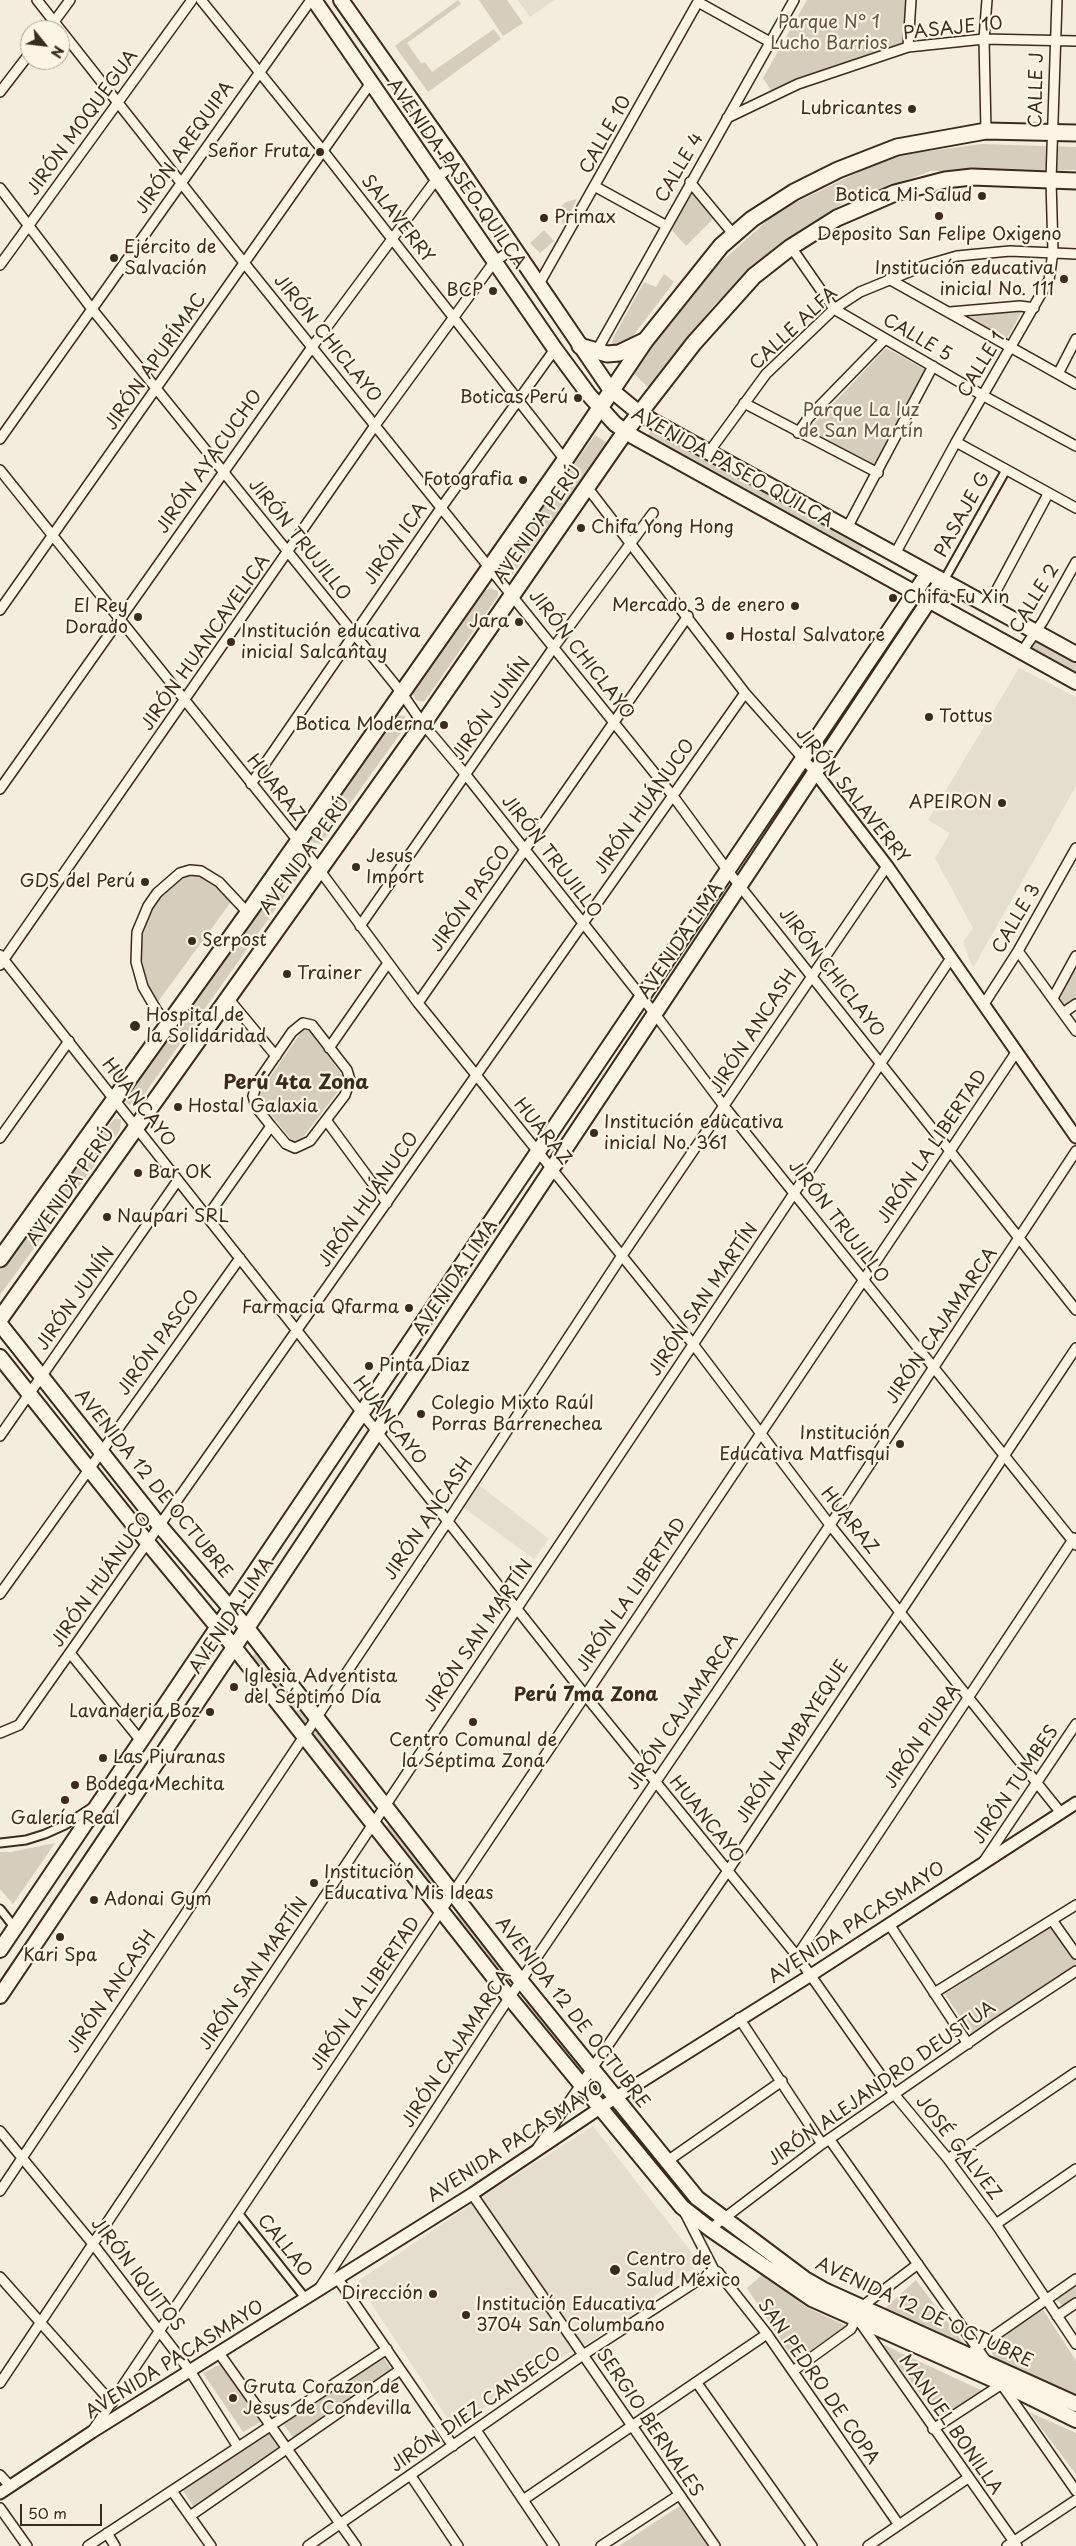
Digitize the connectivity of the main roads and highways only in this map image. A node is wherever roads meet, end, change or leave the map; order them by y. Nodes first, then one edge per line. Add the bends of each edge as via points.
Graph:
1 (312, 0) edge
2 (341, 0) edge
3 (1076, 133) edge
4 (1076, 182) edge
5 (645, 341) junction
6 (580, 346) junction
7 (610, 389) junction
8 (599, 407) junction
9 (639, 413) junction
10 (625, 432) junction
11 (928, 573) junction
12 (944, 578) junction
13 (916, 592) junction
14 (930, 599) junction
15 (1076, 654) edge
16 (1076, 682) edge
17 (0, 1259) edge
18 (0, 1320) edge
19 (0, 1324) edge
20 (0, 1357) edge
21 (230, 1608) junction
22 (218, 1627) junction
23 (247, 1628) junction
24 (234, 1647) junction
25 (15, 1928) junction
26 (0, 1950) edge
27 (32, 1950) junction
28 (0, 1996) edge
29 (858, 2316) junction
30 (1076, 2404) edge
31 (1076, 2420) edge

1 - 8 main road, AVENIDA PASEO QUILCA via 555,349
2 - 6 main road, AVENIDA PASEO QUILCA
3 - 5 main road, AVENIDA PERÚ via 986,131 897,147 794,192 752,219 722,246
4 - 9 main road, AVENIDA PERÚ via 972,176 919,186 871,202 837,218 791,247 754,276 694,342
5 - 6 main road via 619,353 596,352
5 - 7 main road, AVENIDA PERÚ
6 - 7 main road, AVENIDA PASEO QUILCA
7 - 8 main road, AVENIDA PERÚ
7 - 9 main road, AVENIDA PASEO QUILCA
8 - 10 main road, AVENIDA PASEO QUILCA
8 - 17 main road, AVENIDA PERÚ via 248,913
9 - 10 main road, AVENIDA PERÚ
9 - 11 main road, AVENIDA PASEO QUILCA
10 - 13 main road, AVENIDA PASEO QUILCA
10 - 18 main road, AVENIDA PERÚ via 423,724
11 - 12 main road, AVENIDA PASEO QUILCA
11 - 13 main road, AVENIDA LIMA
12 - 14 main road, AVENIDA LIMA
12 - 15 main road, AVENIDA PASEO QUILCA
13 - 14 main road, AVENIDA PASEO QUILCA
13 - 21 main road, AVENIDA LIMA
14 - 16 main road, AVENIDA PASEO QUILCA
14 - 23 main road, AVENIDA LIMA
19 - 21 main road, AVENIDA 12 DE OCTUBRE via 160,1526
20 - 22 main road, AVENIDA 12 DE OCTUBRE
21 - 22 main road, AVENIDA LIMA
21 - 23 main road, AVENIDA 12 DE OCTUBRE
22 - 24 main road, AVENIDA 12 DE OCTUBRE
22 - 25 main road, AVENIDA LIMA
23 - 24 main road, AVENIDA LIMA
23 - 29 main road, AVENIDA 12 DE OCTUBRE via 521,1981 696,2198
24 - 27 main road, AVENIDA LIMA
24 - 29 main road, AVENIDA 12 DE OCTUBRE via 510,1998 682,2207 812,2300
25 - 26 main road, AVENIDA LIMA
25 - 27 main road
27 - 28 main road, AVENIDA LIMA
29 - 30 main road, AVENIDA 12 DE OCTUBRE via 972,2351 989,2365
29 - 31 main road, AVENIDA 12 DE OCTUBRE

